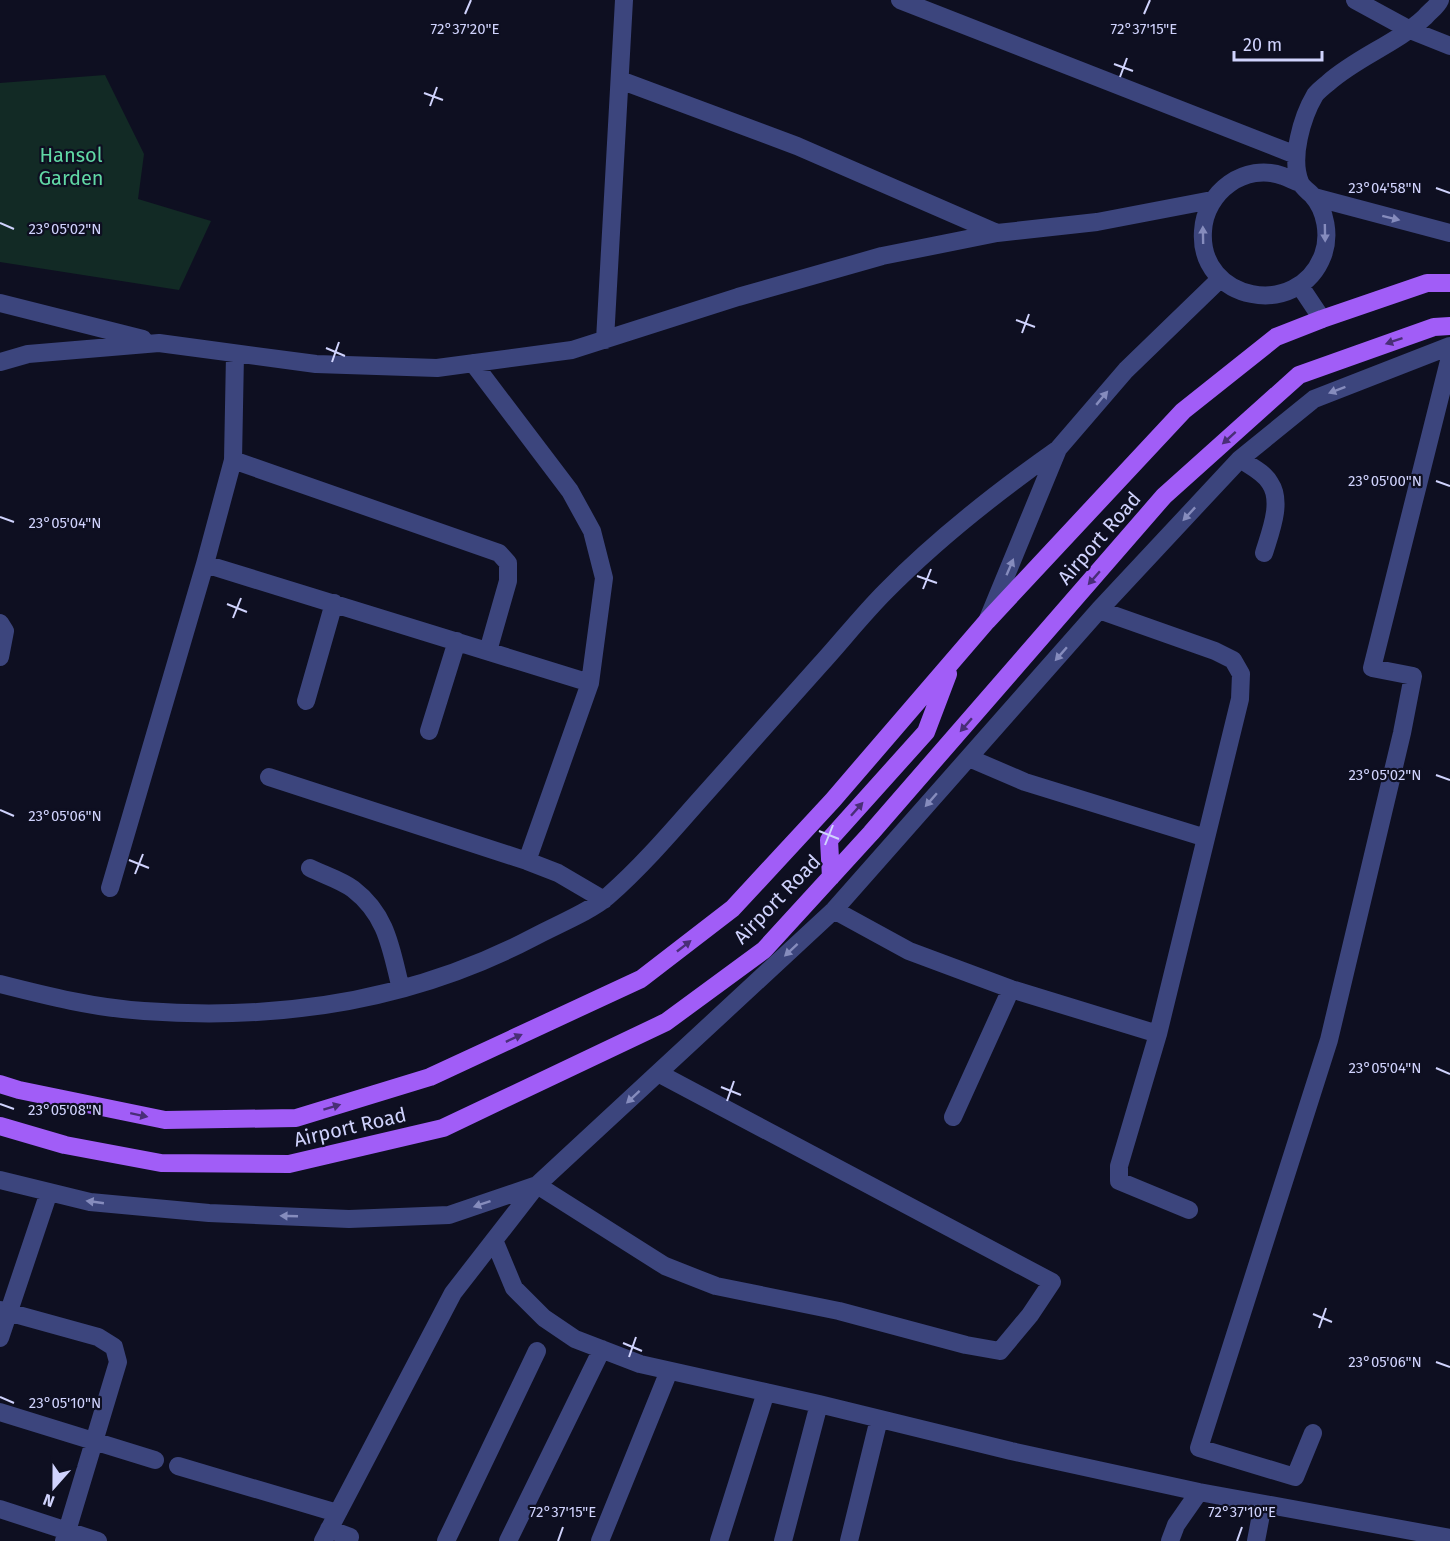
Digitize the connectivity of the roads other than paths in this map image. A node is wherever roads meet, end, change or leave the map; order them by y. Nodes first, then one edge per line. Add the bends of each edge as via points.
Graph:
1 (624, 0) edge
2 (900, 0) edge
3 (1355, 0) edge
4 (1440, 0) edge
5 (1410, 30) junction
6 (1450, 46) edge
7 (620, 80) junction
8 (1296, 155) junction
9 (1300, 183) junction
10 (1314, 197) junction
11 (1212, 201) junction
12 (996, 233) junction
13 (1450, 233) edge
14 (1220, 279) junction
15 (1450, 283) edge
16 (1300, 286) junction
17 (0, 303) edge
18 (1322, 319) junction
19 (1450, 326) edge
20 (605, 340) junction
21 (159, 343) junction
22 (1450, 346) edge
23 (235, 354) junction
24 (1450, 357) edge
25 (0, 362) edge
26 (473, 363) junction
27 (1058, 449) junction
28 (1240, 459) junction
29 (233, 460) junction
30 (1264, 553) dead end
31 (205, 564) junction
32 (334, 603) junction
33 (1099, 610) junction
34 (987, 621) junction
35 (0, 623) edge
36 (457, 641) junction
37 (488, 651) junction
38 (0, 657) edge
39 (952, 662) junction
40 (590, 683) junction
41 (306, 701) dead end
42 (429, 731) dead end
43 (969, 758) junction
44 (269, 777) dead end
45 (1206, 837) junction
46 (527, 861) junction
47 (310, 868) dead end
48 (831, 877) junction
49 (110, 888) dead end
50 (604, 900) junction
51 (834, 910) junction
52 (0, 984) edge
53 (401, 989) junction
54 (1011, 989) junction
55 (1158, 1034) junction
56 (658, 1073) junction
57 (0, 1084) edge
58 (953, 1117) dead end
59 (0, 1126) edge
60 (0, 1180) edge
61 (537, 1185) junction
62 (49, 1192) junction
63 (1189, 1210) dead end
64 (494, 1240) junction
65 (4, 1311) edge
66 (0, 1338) edge
67 (602, 1349) junction
68 (537, 1351) dead end
69 (669, 1371) junction
70 (766, 1392) junction
71 (819, 1404) junction
72 (0, 1412) edge
73 (879, 1419) junction
74 (1313, 1433) dead end
75 (94, 1441) junction
76 (155, 1460) dead end
77 (178, 1466) dead end
78 (1199, 1492) junction
79 (1263, 1504) junction
80 (0, 1509) edge
81 (330, 1528) edge
82 (65, 1536) edge
83 (350, 1537) dead end
84 (1450, 1538) edge
85 (98, 1541) edge
86 (446, 1541) edge
87 (508, 1541) edge
88 (600, 1541) edge
89 (719, 1541) edge
90 (783, 1541) edge
91 (849, 1541) edge
92 (1170, 1541) edge
93 (1256, 1541) edge

1 - 7 street
2 - 8 street
3 - 5 street
4 - 5 street
5 - 6 street
5 - 8 street via 1338,74 1316,94 1299,129
7 - 12 street via 797,146
7 - 20 street
8 - 9 street
9 - 10 street
9 - 11 street via 1282,175 1242,176 1225,186
10 -> 13 street
10 -> 16 street via 1327,234 1319,263
11 - 12 street via 1097,222
14 -> 11 street via 1208,261 1202,240 1204,218
12 - 20 street via 882,256
14 - 16 street via 1238,291 1259,296 1281,294
27 -> 14 street via 1126,370
15 - 18 main road, Airport Road via 1426,283
16 - 18 street
17 - 21 street
18 - 34 main road, Airport Road via 1276,337 1183,411
19 -> 48 main road, Airport Road via 1434,327 1299,375 1164,496
20 - 26 street via 572,350
21 - 23 street
21 - 25 street via 28,354
22 -> 28 street via 1314,399
23 - 26 street via 316,364 437,368
23 - 29 street
24 - 74 street via 1372,668 1413,676 1402,733 1329,1040 1199,1448 1295,1477
26 - 40 street via 570,491 591,531 604,578
34 -> 27 street
27 - 50 street via 944,536 884,592 651,855
28 - 30 street via 1260,472 1273,490 1275,515
28 -> 33 street
29 - 31 street
29 - 37 street via 499,553 508,563 508,581
31 - 32 street
31 - 49 street
32 - 36 street
32 - 41 street
33 -> 43 street
33 - 45 street via 1215,651 1233,660 1241,674 1240,699
34 - 39 main road, Airport Road
35 - 38 street via 5,631
36 - 37 street
36 - 42 street
37 - 40 street
48 -> 39 main road via 829,840 926,732
57 -> 39 main road, Airport Road via 165,1120 296,1118 430,1077 641,979 733,908
40 - 46 street
43 - 45 street via 1025,782
43 -> 51 street
44 - 46 street
45 - 55 street
46 - 50 street via 558,873
47 - 53 street via 352,888 371,906 386,929
48 - 59 main road, Airport Road via 764,950 666,1022 442,1128 289,1164 161,1163
50 - 53 street via 510,950
51 - 54 street via 909,951
51 -> 56 street
52 - 53 street via 141,1011 213,1014 288,1011 352,1002
54 - 55 street
54 - 58 street
55 - 63 street via 1119,1166 1119,1181
56 -> 61 street
56 - 61 street via 1052,1282 1000,1351 966,1345 838,1311 716,1286 665,1266
60 - 62 street
61 -> 62 street via 449,1215 349,1219 208,1213 90,1202
61 - 64 street
62 - 65 street
64 - 67 street via 514,1288 544,1318 575,1339
64 - 81 street via 453,1293
65 - 66 street
65 - 75 street via 98,1337 114,1347 118,1362
67 - 69 street
67 - 87 street
68 - 86 street
69 - 70 street
69 - 88 street
70 - 71 street
70 - 89 street
71 - 73 street
71 - 90 street
72 - 75 street
73 - 78 street
73 - 91 street
75 - 76 street
75 - 82 street
77 - 81 street
78 - 79 street
78 - 92 street
79 - 84 street
79 - 93 street
80 - 82 street
81 - 83 street
82 - 85 street

